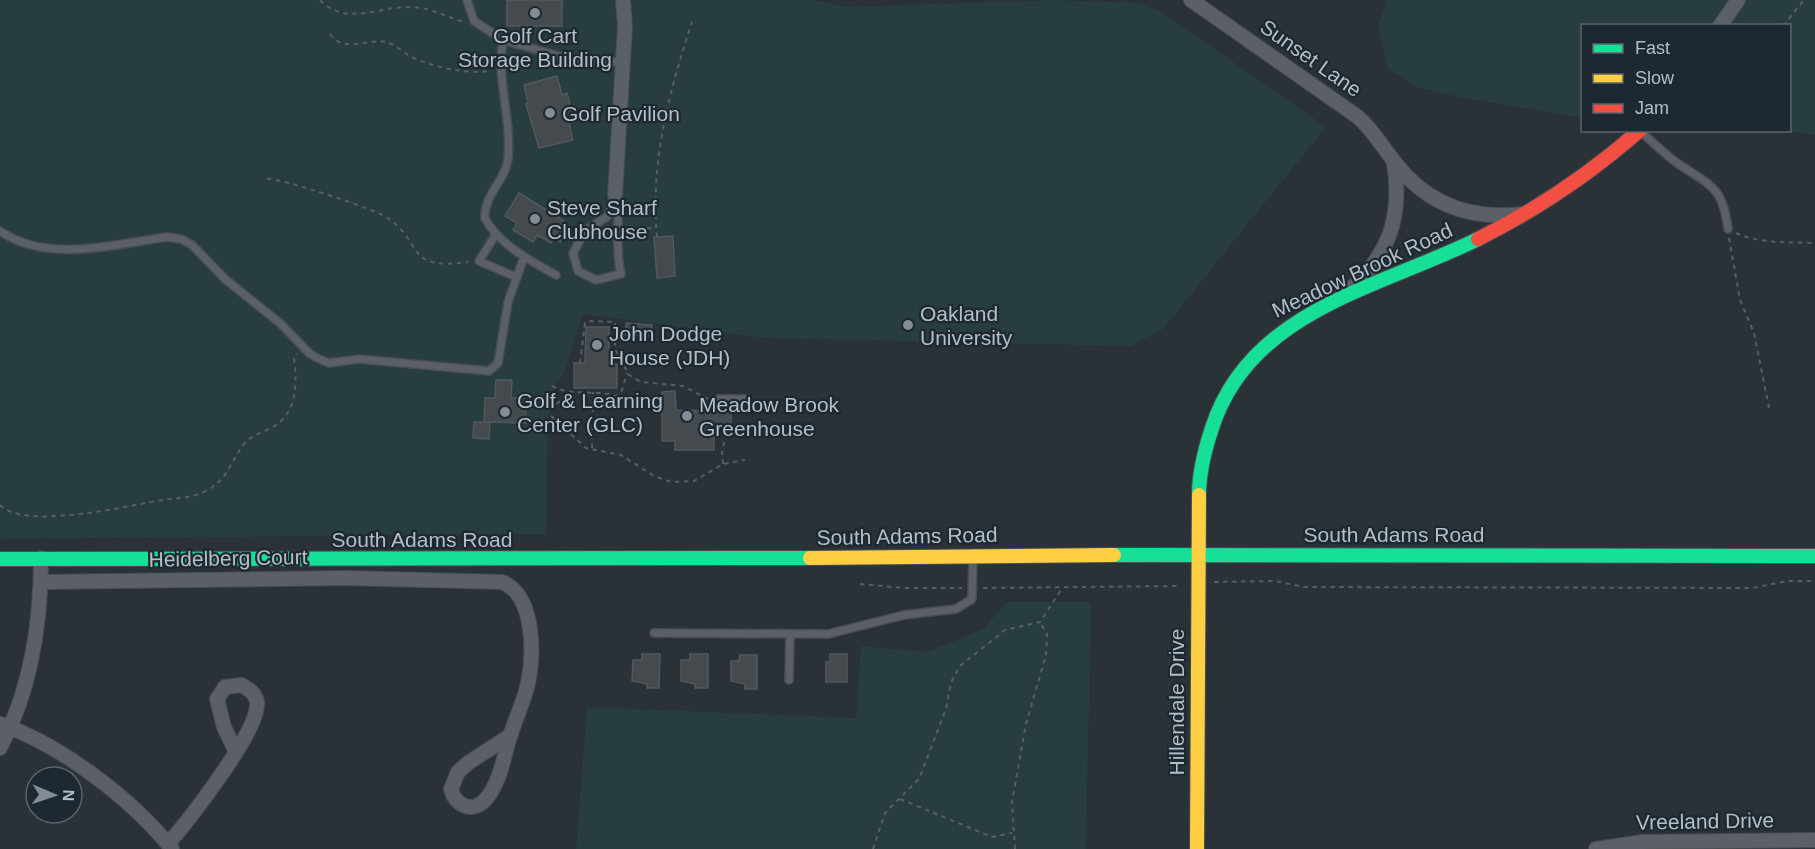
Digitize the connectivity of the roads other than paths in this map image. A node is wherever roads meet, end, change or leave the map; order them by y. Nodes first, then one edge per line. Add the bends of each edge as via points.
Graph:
1 (467, 0) edge
2 (623, 0) edge
3 (633, 0) edge
4 (1191, 0) edge
5 (1738, 0) edge
6 (1721, 24) edge
7 (625, 26) junction
8 (503, 40) junction
9 (623, 62) junction
10 (1639, 132) edge
11 (1641, 132) edge
12 (1394, 162) junction
13 (615, 195) junction
14 (1534, 212) junction
15 (1728, 229) road end
16 (0, 231) edge
17 (496, 234) junction
18 (524, 257) junction
19 (556, 275) dead end
20 (516, 277) junction
21 (1334, 303) junction
22 (719, 399) road end
23 (744, 399) dead end
24 (1197, 554) junction
25 (973, 556) junction
26 (1815, 556) edge
27 (41, 558) junction
28 (0, 559) edge
29 (41, 582) junction
30 (654, 633) dead end
31 (790, 635) junction
32 (789, 680) dead end
33 (5, 726) edge
34 (511, 735) junction
35 (0, 748) edge
36 (235, 750) dead end
37 (1815, 840) edge
38 (170, 846) edge
39 (1197, 849) edge
40 (1596, 849) edge

1 - 8 lane via 471,17 478,25
2 - 7 street
3 - 7 street
4 - 12 street, Sunset Lane via 1358,117
5 - 6 street
7 - 9 street
8 - 9 lane via 576,61
8 - 17 lane via 501,70 508,162 484,213
9 - 13 street
10 - 14 main road, Meadow Brook Road via 1584,180
11 - 15 lane via 1680,165 1708,181 1725,205
12 - 14 street, Sunset Lane via 1421,191 1451,207 1485,215
12 - 21 street, Sunset Lane via 1398,197 1390,235 1374,265
13 - 13 lane via 608,216 585,231 573,253 578,271 596,280 621,274 616,250
14 - 21 main road, Meadow Brook Road
16 - 20 lane via 31,245 79,250 167,237 187,241 310,354 329,363 359,359 489,371 498,363
17 - 18 lane
17 - 20 lane via 479,261
18 - 19 lane
18 - 20 lane
21 - 24 main road, Meadow Brook Road via 1291,324 1260,346 1220,402 1203,454
22 - 23 lane
24 - 25 main road, South Adams Road
24 - 26 main road, South Adams Road
24 - 39 main road, Hillendale Drive
25 - 27 main road, South Adams Road via 655,560
25 - 31 lane via 973,595 962,607 904,615 828,634
27 - 28 main road, South Adams Road
27 - 29 street
29 - 33 street via 31,661
29 - 34 street, Heidelberg Court via 347,578 502,582 515,589 523,602 530,652 528,683
30 - 31 lane
31 - 32 lane
33 - 35 street
33 - 38 street via 102,782
34 - 34 street, Heidelberg Court via 487,798 476,806 461,806 451,789 458,772
36 - 38 street
37 - 40 street, Vreeland Drive via 1643,842

